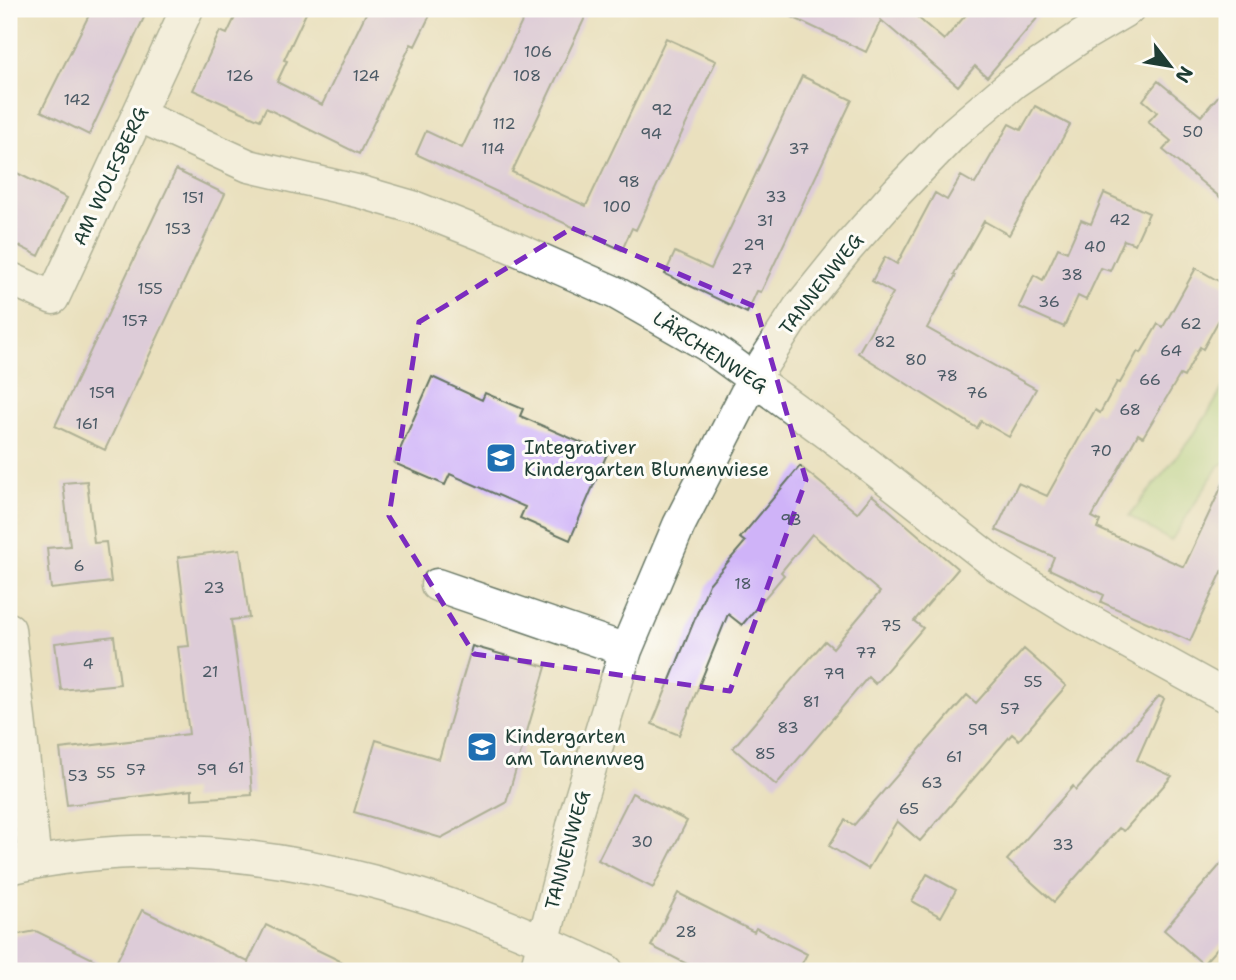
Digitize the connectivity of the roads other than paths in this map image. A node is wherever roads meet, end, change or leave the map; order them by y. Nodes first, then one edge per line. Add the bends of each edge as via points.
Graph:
1 (187, 9) edge
2 (1128, 9) edge
3 (138, 115) junction
4 (9, 278) edge
5 (754, 378) junction
6 (437, 585) dead end
7 (9, 629) edge
8 (626, 650) junction
9 (1227, 697) edge
10 (22, 865) edge
11 (542, 939) junction
12 (536, 971) edge
13 (607, 971) edge

1 - 3 street, AM WOLFSBERG
2 - 5 street, TANNENWEG via 1014,82 954,133 845,251 799,309
3 - 4 street, AM WOLFSBERG via 53,298
3 - 5 street, LÄRCHENWEG via 249,166 416,208 494,239 616,293
5 - 8 street, TANNENWEG via 679,525
5 - 9 street, LÄRCHENWEG via 997,565
6 - 8 street
7 - 10 street
8 - 11 street, TANNENWEG
10 - 11 street via 141,851 279,861 416,893
11 - 12 street, TANNENWEG
11 - 13 street

